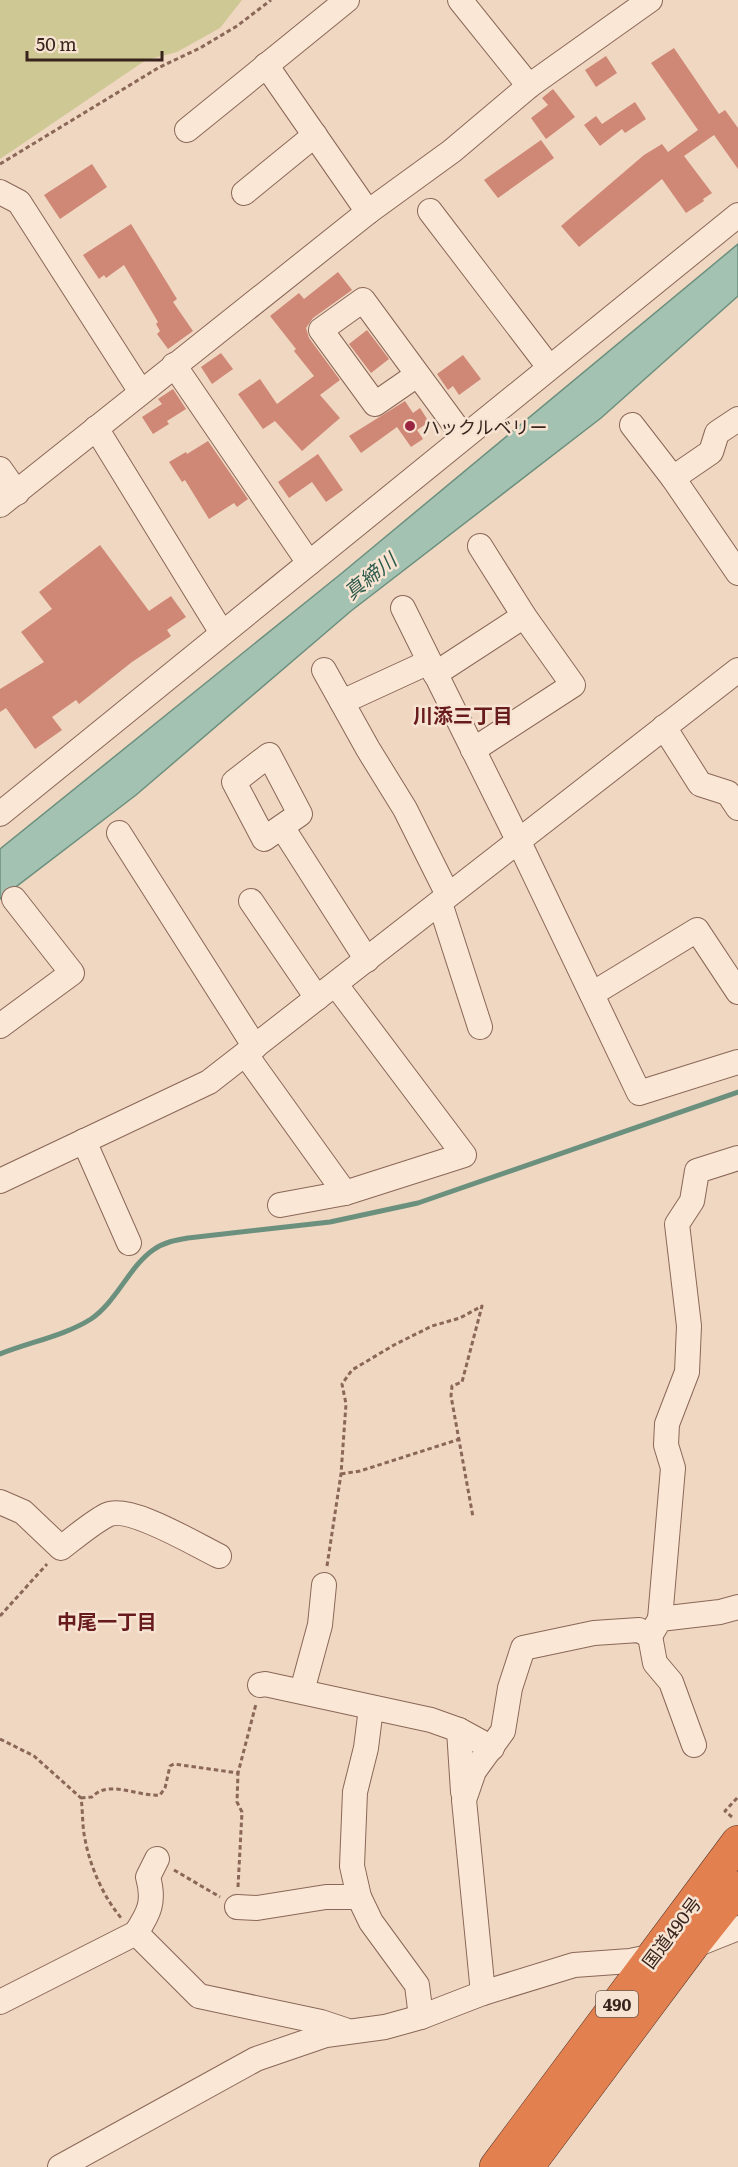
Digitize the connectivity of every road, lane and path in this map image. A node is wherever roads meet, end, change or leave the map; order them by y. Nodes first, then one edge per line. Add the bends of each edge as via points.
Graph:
1 (271, 0) edge
2 (347, 0) edge
3 (460, 0) edge
4 (650, 0) edge
5 (266, 65) junction
6 (529, 86) junction
7 (188, 130) dead end
8 (315, 135) junction
9 (0, 164) edge
10 (0, 192) edge
11 (244, 193) dead end
12 (368, 212) junction
13 (430, 212) dead end
14 (738, 215) edge
15 (174, 365) junction
16 (549, 367) junction
17 (417, 375) dead end
18 (141, 392) junction
19 (738, 419) edge
20 (632, 426) dead end
21 (96, 428) junction
22 (463, 436) junction
23 (0, 469) edge
24 (673, 478) junction
25 (8, 499) edge
26 (480, 546) dead end
27 (309, 563) junction
28 (738, 573) edge
29 (403, 608) dead end
30 (524, 616) junction
31 (222, 633) junction
32 (432, 668) junction
33 (324, 670) dead end
34 (738, 670) edge
35 (342, 702) junction
36 (664, 727) junction
37 (473, 750) junction
38 (735, 796) edge
39 (0, 814) edge
40 (282, 827) dead end
41 (119, 833) dead end
42 (518, 840) junction
43 (14, 899) dead end
44 (444, 899) junction
45 (251, 901) dead end
46 (367, 960) junction
47 (326, 991) junction
48 (738, 992) edge
49 (592, 994) junction
50 (0, 1026) edge
51 (480, 1027) dead end
52 (250, 1051) junction
53 (738, 1062) edge
54 (84, 1141) junction
55 (738, 1158) edge
56 (0, 1181) edge
57 (345, 1193) junction
58 (280, 1205) dead end
59 (129, 1243) dead end
60 (460, 1439) junction
61 (341, 1474) junction
62 (0, 1502) edge
63 (473, 1517) dead end
64 (61, 1548) junction
65 (219, 1556) dead end
66 (324, 1585) joint
67 (738, 1607) edge
68 (0, 1616) edge
69 (655, 1627) junction
70 (260, 1685) joint
71 (302, 1691) junction
72 (371, 1708) junction
73 (459, 1730) junction
74 (0, 1739) edge
75 (694, 1745) dead end
76 (492, 1748) junction
77 (238, 1773) junction
78 (738, 1797) edge
79 (81, 1798) junction
80 (464, 1800) junction
81 (736, 1830) edge
82 (157, 1859) joint
83 (738, 1888) edge
84 (358, 1898) junction
85 (237, 1907) junction
86 (738, 1928) edge
87 (136, 1933) junction
88 (692, 1946) junction
89 (652, 1957) junction
90 (483, 1993) junction
91 (0, 2001) edge
92 (421, 2017) junction
93 (350, 2032) junction
94 (60, 2167) edge
95 (496, 2167) edge
96 (527, 2167) edge

1 - 9 path via 228,32 158,68
2 - 5 street
3 - 6 street
4 - 6 street
5 - 7 street
5 - 8 street
6 - 12 street via 452,151
8 - 11 street
8 - 12 street
10 - 18 street via 19,202
12 - 15 street
13 - 16 street
14 - 16 street
15 - 18 street
15 - 27 street
16 - 22 street
17 - 22 street
18 - 21 street
19 - 24 street via 717,433 711,452
20 - 24 street
21 - 25 street
21 - 31 street
22 - 27 street
23 - 25 street
24 - 28 street
26 - 30 street
27 - 31 street
29 - 32 street
30 - 32 street
30 - 37 street via 573,685
31 - 39 street
32 - 35 street
32 - 37 street
33 - 35 street
34 - 36 street
35 - 44 street via 405,809
36 - 38 street via 700,784
36 - 42 street
37 - 42 street
40 - 46 street
41 - 52 street
42 - 44 street
42 - 49 street
43 - 50 street via 72,973
44 - 46 street
44 - 51 street
45 - 47 street
46 - 47 street
47 - 52 street
47 - 57 street via 464,1155
48 - 49 street via 697,930
49 - 53 street via 639,1094
52 - 54 street via 209,1082
52 - 57 street
54 - 56 street
54 - 59 street
55 - 69 street via 697,1171 692,1201 677,1224 689,1326 687,1372 667,1424 666,1445 673,1468
57 - 58 street
60 - 61 path
60 - 61 path via 452,1386 462,1382 482,1306 423,1330 352,1370 342,1384 346,1404
60 - 63 path
61 - 66 path
62 - 64 street via 23,1512
64 - 65 street via 108,1514 124,1512 151,1521
64 - 68 path
66 - 71 street via 320,1625
67 - 69 street
69 - 75 street via 655,1663 671,1682
69 - 76 street via 594,1633 524,1648 510,1688 503,1731
70 - 71 street
70 - 77 path
71 - 72 street
72 - 73 street
72 - 84 street via 352,1828 351,1866
73 - 76 street
73 - 80 street
74 - 79 path via 34,1756
76 - 80 street via 474,1771
77 - 79 path via 174,1764 160,1795 109,1788
77 - 85 path via 237,1802 242,1812
78 - 81 path via 725,1811
79 - 87 path via 85,1839 93,1866 111,1906
80 - 90 street
81 - 89 highway, 国道490号 / 490
82 - 85 path
82 - 87 street via 148,1877 152,1890 149,1913
83 - 88 highway, 国道490号 / 490
84 - 85 street via 326,1897 256,1908
84 - 92 street via 417,1985
86 - 88 street
87 - 91 street
87 - 93 street via 199,1996 321,2022
88 - 89 street
88 - 96 highway, 国道490号 / 490
89 - 90 street via 574,1965
89 - 95 highway, 国道490号 / 490
90 - 92 street
92 - 93 street
93 - 94 street via 326,2035 256,2059

